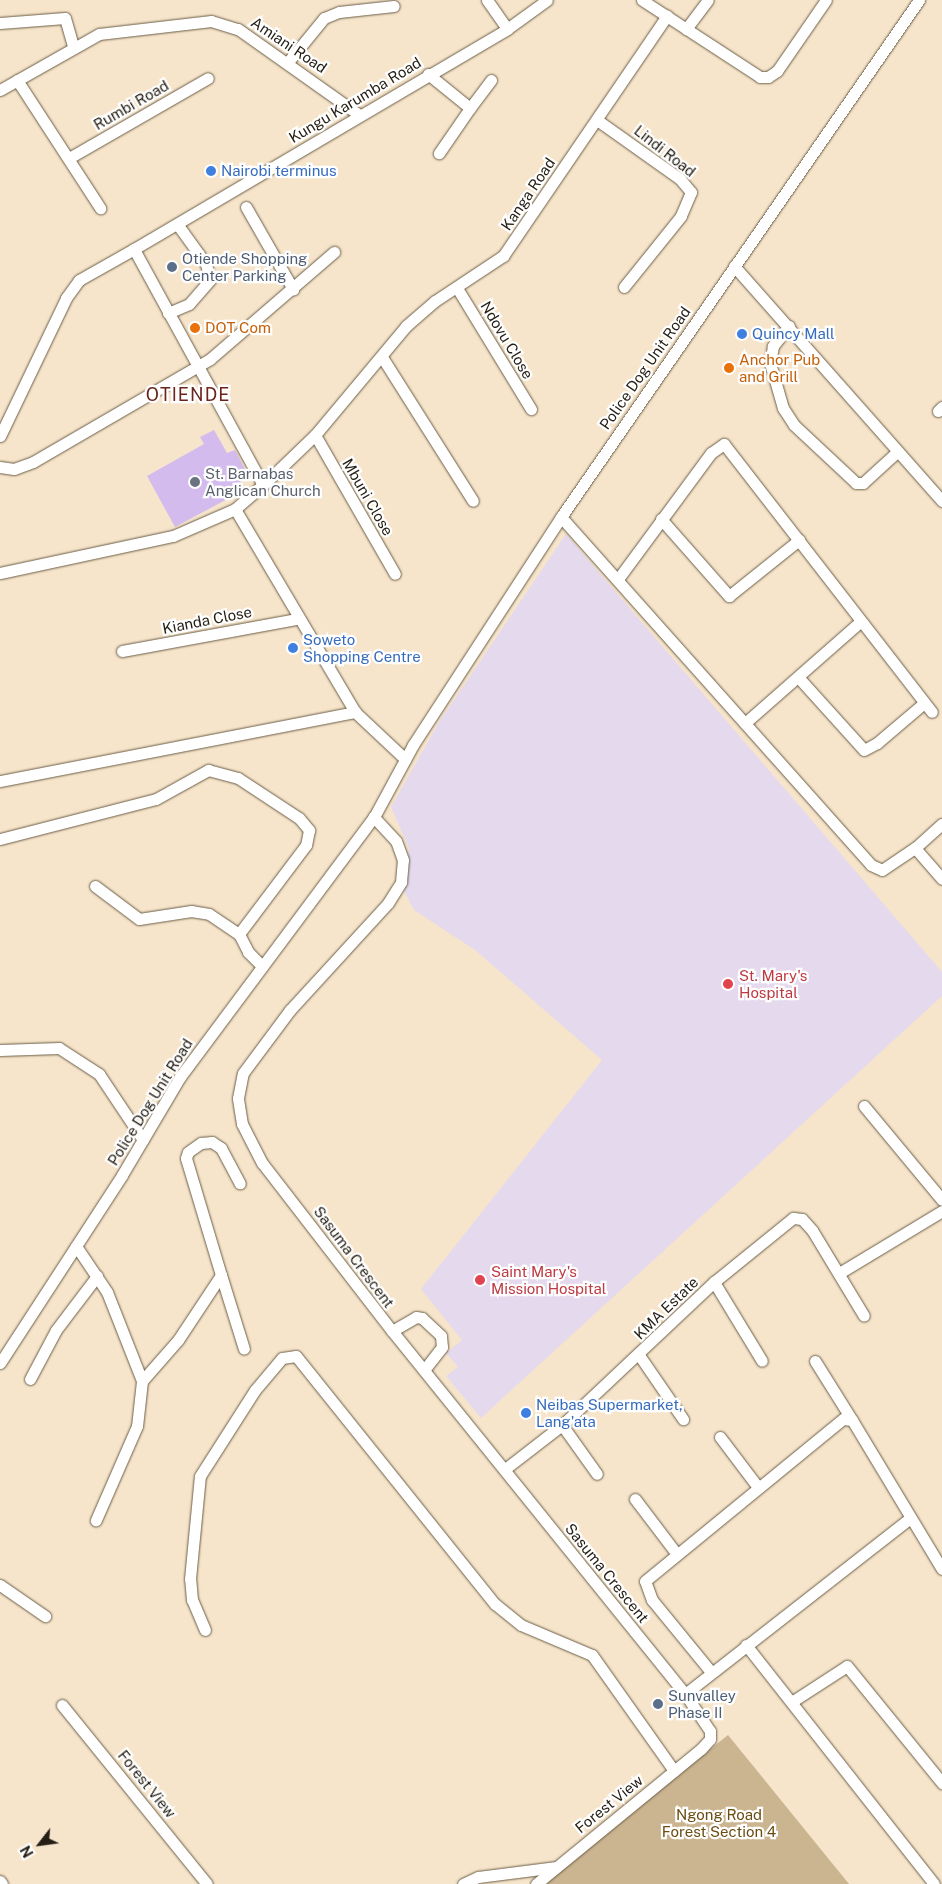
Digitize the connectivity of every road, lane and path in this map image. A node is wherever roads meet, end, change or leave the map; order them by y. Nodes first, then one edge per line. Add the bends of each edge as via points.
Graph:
1 (487, 0) edge
2 (547, 0) edge
3 (708, 0) edge
4 (826, 0) edge
5 (919, 0) edge
6 (647, 1) edge
7 (394, 6) dead end
8 (667, 16) junction
9 (0, 23) edge
10 (507, 29) junction
11 (686, 29) junction
12 (73, 46) junction
13 (288, 62) junction
14 (428, 74) junction
15 (208, 78) dead end
16 (17, 80) junction
17 (491, 80) dead end
18 (0, 90) edge
19 (470, 108) junction
20 (358, 114) junction
21 (596, 120) junction
22 (439, 153) dead end
23 (69, 158) junction
24 (246, 207) dead end
25 (100, 208) dead end
26 (177, 224) junction
27 (134, 249) junction
28 (334, 252) dead end
29 (734, 266) junction
30 (624, 287) dead end
31 (458, 288) junction
32 (293, 289) junction
33 (168, 313) junction
34 (789, 326) junction
35 (382, 357) junction
36 (199, 366) junction
37 (531, 408) dead end
38 (315, 435) junction
39 (0, 436) edge
40 (898, 451) junction
41 (0, 467) edge
42 (263, 485) junction
43 (473, 501) dead end
44 (942, 501) edge
45 (234, 510) junction
46 (561, 517) junction
47 (661, 520) junction
48 (799, 540) junction
49 (0, 573) edge
50 (395, 574) dead end
51 (618, 579) junction
52 (296, 619) junction
53 (861, 621) junction
54 (122, 651) dead end
55 (798, 677) junction
56 (924, 702) junction
57 (355, 712) junction
58 (932, 712) dead end
59 (745, 723) junction
60 (404, 759) junction
61 (0, 781) edge
62 (374, 817) junction
63 (942, 824) edge
64 (0, 839) edge
65 (915, 848) junction
66 (942, 879) edge
67 (95, 886) dead end
68 (239, 934) junction
69 (262, 966) junction
70 (0, 1050) edge
71 (864, 1106) dead end
72 (143, 1140) junction
73 (240, 1183) dead end
74 (942, 1200) edge
75 (942, 1211) edge
76 (76, 1246) junction
77 (841, 1272) junction
78 (221, 1275) junction
79 (97, 1276) junction
80 (714, 1282) junction
81 (864, 1316) dead end
82 (392, 1331) junction
83 (244, 1349) dead end
84 (639, 1356) junction
85 (762, 1361) dead end
86 (815, 1361) dead end
87 (0, 1363) edge
88 (425, 1369) junction
89 (30, 1379) dead end
90 (142, 1381) junction
91 (683, 1419) dead end
92 (852, 1420) junction
93 (562, 1425) junction
94 (720, 1437) dead end
95 (505, 1469) junction
96 (597, 1474) dead end
97 (757, 1486) junction
98 (635, 1499) dead end
99 (910, 1518) junction
100 (96, 1520) dead end
101 (676, 1552) junction
102 (942, 1569) edge
103 (0, 1585) edge
104 (46, 1616) dead end
105 (205, 1630) dead end
106 (746, 1645) junction
107 (711, 1672) junction
108 (684, 1694) junction
109 (793, 1701) junction
110 (62, 1705) dead end
111 (701, 1749) joint
112 (674, 1771) junction
113 (942, 1783) edge
114 (557, 1866) junction
115 (206, 1884) edge
116 (463, 1884) edge
117 (536, 1884) edge
118 (934, 1884) edge

1 - 10 street
2 - 10 street, Kungu Karumba Road
3 - 11 street
4 - 11 street via 773,75 760,77
5 - 29 street, Police Dog Unit Road
6 - 8 street
7 - 13 street via 339,12 324,18
8 - 11 street
8 - 21 street, Kanga Road
9 - 12 street via 65,18
10 - 14 street, Kungu Karumba Road
12 - 13 street, Amiani Road via 99,34 211,21 238,29
12 - 16 street, Amiani Road
13 - 20 street, Amiani Road
14 - 19 street
14 - 20 street, Kungu Karumba Road
15 - 23 street, Rumbi Road
16 - 18 street, Amiani Road
16 - 23 street
17 - 19 street
19 - 22 street
20 - 26 street, Kungu Karumba Road
21 - 30 street, Lindi Road via 680,179 691,192 681,216
21 - 31 street, Kanga Road via 503,256
23 - 25 street
24 - 32 street
26 - 27 street, Kungu Karumba Road
26 - 33 street via 206,264 210,280 203,292 189,304
27 - 33 street
27 - 39 street, Kungu Karumba Road via 78,280 66,298
28 - 32 street
29 - 34 street
29 - 46 street, Police Dog Unit Road
31 - 35 street, Kanga Road via 435,301 406,326
31 - 37 street, Ndovu Close
32 - 36 street
33 - 36 street
34 - 40 street
34 - 40 street via 772,346 770,363 783,408 794,425 856,483 863,483
35 - 38 street, Kanga Road
35 - 43 street
36 - 41 street via 33,462 14,469
36 - 42 street
38 - 42 street, Kanga Road
38 - 50 street, Mbuni Close
40 - 44 street
42 - 45 street, Kanga Road
45 - 49 street, Kanga Road via 173,536
45 - 52 street
46 - 51 street
46 - 60 street, Police Dog Unit Road
47 - 48 street via 729,596
47 - 48 street via 711,454 724,444
47 - 51 street
48 - 53 street
51 - 59 street
52 - 54 street, Kianda Close
52 - 57 street
53 - 55 street
53 - 56 street
55 - 56 street via 864,750 877,743
55 - 59 street
56 - 58 street
57 - 60 street
57 - 61 street
59 - 65 street via 876,869 891,867
60 - 62 street
62 - 69 street, Police Dog Unit Road
62 - 82 street, Sasuma Crescent via 396,841 403,860 400,882 388,903 251,1056 243,1073 238,1098 242,1124 251,1146
63 - 65 street
64 - 68 street via 156,799 208,770 227,773 299,818 310,837
65 - 66 street
67 - 68 street via 140,919 191,911 209,914
68 - 69 street via 248,952
69 - 72 street, Police Dog Unit Road via 180,1077
70 - 72 street via 59,1048 99,1074
71 - 74 street
72 - 76 street, Police Dog Unit Road
73 - 78 street via 220,1148 212,1142 201,1142 188,1152 186,1158
75 - 77 street
76 - 79 street
76 - 87 street, Police Dog Unit Road
77 - 80 street, KMA Estate via 812,1230 802,1219 793,1218
77 - 81 street, KMA Estate
78 - 83 street
78 - 90 street via 178,1340
79 - 89 street via 56,1330
79 - 90 street via 118,1317
80 - 84 street, KMA Estate
80 - 85 street
82 - 88 street, Sasuma Crescent
82 - 88 street via 416,1317 422,1318 441,1336 442,1347
84 - 91 street
84 - 93 street, KMA Estate
86 - 92 street
88 - 95 street, Sasuma Crescent
90 - 100 street via 137,1426
92 - 97 street via 837,1423
92 - 99 street
93 - 95 street, KMA Estate
93 - 96 street
94 - 97 street
95 - 108 street, Sasuma Crescent
97 - 101 street
98 - 101 street
99 - 102 street
99 - 106 street
101 - 107 street via 648,1575 644,1586
103 - 104 street
105 - 112 street via 192,1600 190,1579 200,1476 255,1390 282,1358 296,1356 495,1604 509,1619 592,1655
106 - 107 street
106 - 109 street
107 - 108 street
108 - 111 street, Sasuma Crescent via 710,1731 710,1739
109 - 113 street via 847,1666
109 - 118 street
110 - 115 street, Forest View
111 - 112 street, Forest View
112 - 114 street, Forest View
114 - 116 street via 478,1877
114 - 117 street, Forest View

